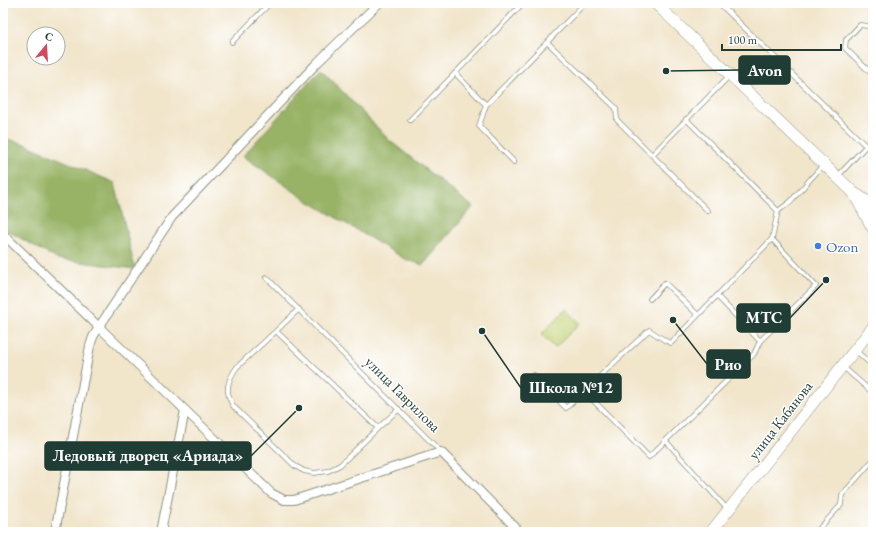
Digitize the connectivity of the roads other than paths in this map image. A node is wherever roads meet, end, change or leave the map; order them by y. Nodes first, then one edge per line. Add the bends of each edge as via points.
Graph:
1 (270, 3) edge
2 (378, 3) edge
3 (523, 3) edge
4 (585, 3) edge
5 (719, 3) edge
6 (658, 4) edge
7 (873, 31) edge
8 (232, 42) dead end
9 (547, 42) junction
10 (455, 74) junction
11 (730, 74) junction
12 (873, 75) edge
13 (486, 105) junction
14 (686, 119) junction
15 (410, 120) dead end
16 (873, 139) edge
17 (866, 146) junction
18 (652, 155) junction
19 (514, 162) dead end
20 (824, 164) junction
21 (837, 177) junction
22 (853, 192) junction
23 (873, 205) edge
24 (708, 211) dead end
25 (778, 211) junction
26 (873, 228) edge
27 (4, 234) edge
28 (772, 239) junction
29 (3, 245) edge
30 (266, 277) dead end
31 (717, 296) junction
32 (650, 299) dead end
33 (298, 309) junction
34 (698, 315) junction
35 (873, 317) edge
36 (873, 327) edge
37 (99, 328) junction
38 (276, 331) junction
39 (865, 337) junction
40 (760, 341) junction
41 (854, 350) junction
42 (842, 366) junction
43 (873, 366) edge
44 (534, 375) dead end
45 (584, 391) junction
46 (873, 392) edge
47 (398, 409) junction
48 (185, 410) junction
49 (378, 428) junction
50 (665, 440) junction
51 (441, 452) junction
52 (873, 460) edge
53 (728, 510) junction
54 (55, 532) edge
55 (161, 532) edge
56 (520, 532) edge
57 (711, 532) edge
58 (816, 532) edge

1 - 8 lane
2 - 37 street via 318,62 172,217
3 - 10 lane
4 - 9 lane
5 - 17 lane
6 - 11 main road
7 - 12 lane via 868,26 860,25 846,40 845,48
9 - 13 lane
9 - 18 lane via 616,108 617,120
10 - 13 lane
10 - 15 lane
11 - 14 lane
11 - 20 main road
13 - 19 lane via 479,126
14 - 18 lane
14 - 25 lane
16 - 17 lane
17 - 21 lane
18 - 24 lane
20 - 21 main road
20 - 25 lane via 790,202
21 - 22 main road
22 - 23 main road
22 - 26 main road
25 - 28 lane
27 - 29 street
27 - 37 street
28 - 31 lane
28 - 40 lane via 816,286
30 - 33 lane, улица Гаврилова
31 - 34 lane
31 - 40 lane
32 - 34 lane via 665,283
33 - 38 lane
33 - 47 lane, улица Гаврилова
34 - 45 lane via 671,343 649,330
35 - 39 main road
36 - 39 main road, улица Кабанова
37 - 48 street
37 - 54 street via 90,346
38 - 49 lane
38 - 49 lane via 232,374 229,381 229,399 234,407 295,466 304,472 328,471 340,464
39 - 41 main road, улица Кабанова
40 - 50 lane via 754,354
41 - 42 main road, улица Кабанова
41 - 43 lane
42 - 46 lane
42 - 53 main road, улица Кабанова
44 - 45 lane via 566,408
45 - 50 lane via 648,457
47 - 49 lane
47 - 51 lane, улица Гаврилова
48 - 51 street via 272,493 284,500 294,500
48 - 55 street
50 - 53 lane
51 - 56 street, улица Гаврилова
52 - 58 lane via 842,494 841,505
53 - 57 main road, улица Кабанова

